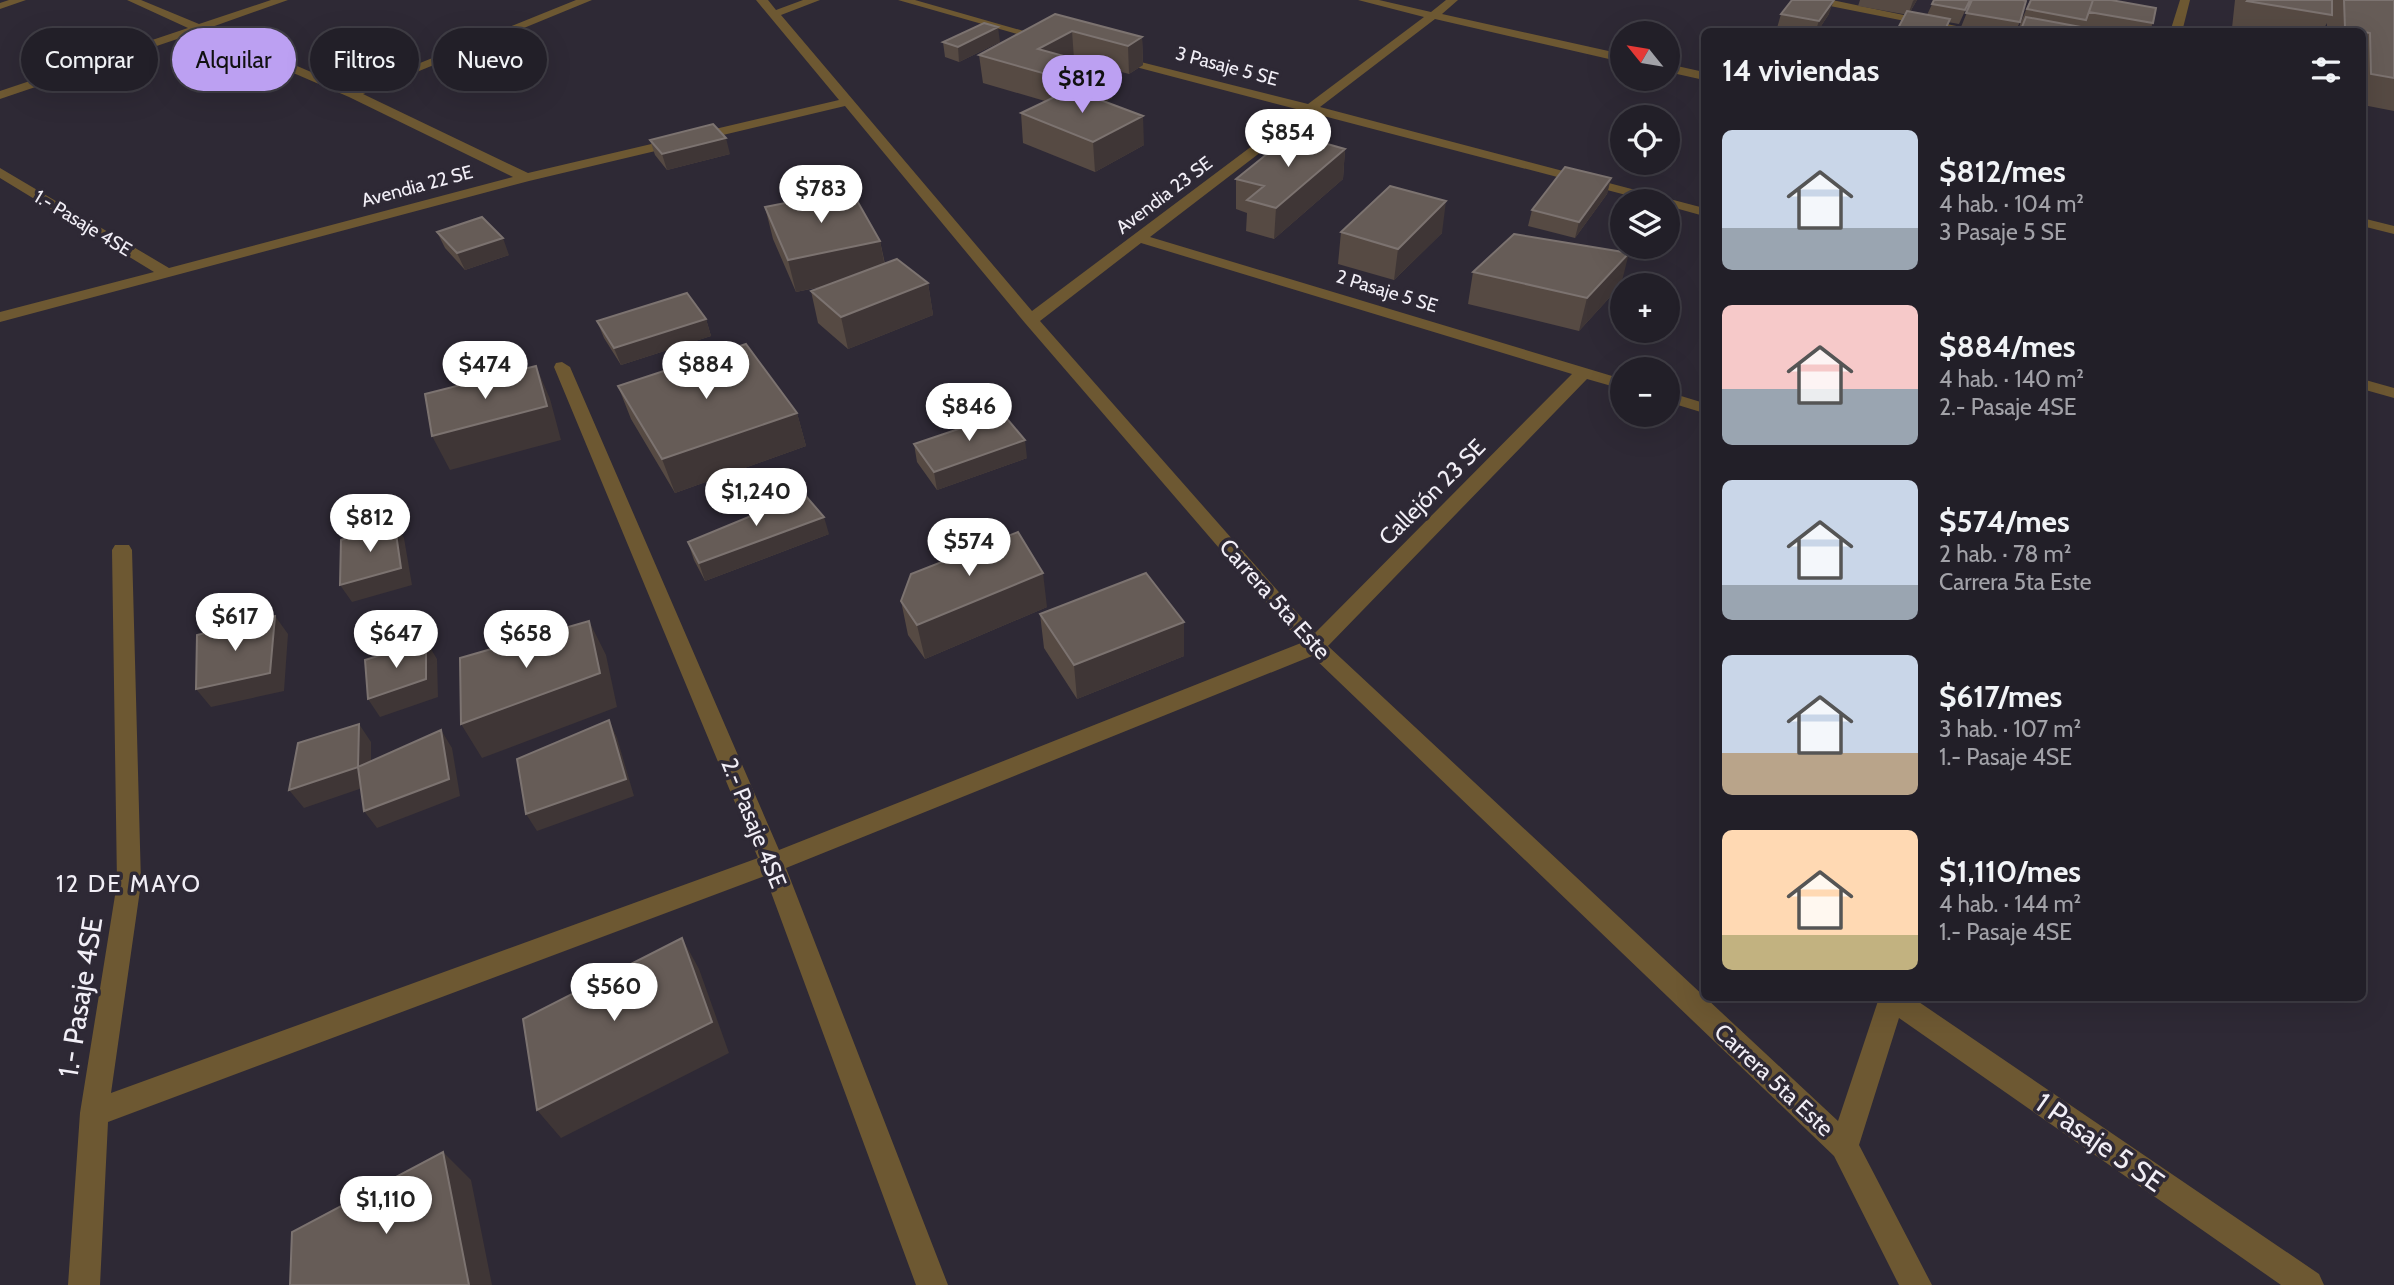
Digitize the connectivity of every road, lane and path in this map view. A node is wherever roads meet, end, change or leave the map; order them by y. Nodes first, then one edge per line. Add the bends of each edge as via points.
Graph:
1 (20, 0) edge
2 (132, 0) edge
3 (282, 0) edge
4 (586, 0) edge
5 (762, 0) edge
6 (814, 0) edge
7 (903, 0) edge
8 (1364, 0) edge
9 (1453, 0) edge
10 (1815, 0) edge
11 (2185, 0) edge
12 (0, 6) edge
13 (774, 15) junction
14 (1432, 16) junction
15 (197, 28) joint
16 (1959, 28) edge
17 (2177, 28) edge
18 (172, 37) edge
19 (1063, 44) edge
20 (1103, 54) edge
21 (1610, 55) edge
22 (296, 70) edge
23 (1680, 71) edge
24 (1701, 75) edge
25 (354, 94) junction
26 (0, 95) edge
27 (847, 102) junction
28 (1310, 109) junction
29 (0, 172) edge
30 (526, 178) junction
31 (1616, 189) edge
32 (1680, 206) edge
33 (1701, 211) edge
34 (2366, 223) edge
35 (2394, 230) edge
36 (1139, 238) junction
37 (167, 272) junction
38 (0, 317) edge
39 (1031, 320) junction
40 (562, 367) dead end
41 (1584, 372) junction
42 (1610, 380) edge
43 (2366, 385) edge
44 (2394, 393) edge
45 (1680, 401) edge
46 (1701, 407) edge
47 (122, 550) dead end
48 (1315, 646) junction
49 (772, 863) junction
50 (1891, 1001) edge
51 (1896, 1001) edge
52 (94, 1113) junction
53 (1844, 1146) junction
54 (84, 1285) edge
55 (932, 1285) edge
56 (1916, 1285) edge
57 (2308, 1285) edge

1 - 12 street
2 - 15 street
3 - 15 street
4 - 25 street
5 - 13 street, Carrera 5ta Este
6 - 13 street
7 - 19 street
8 - 14 street
9 - 14 street, Avendia 23 SE
10 - 16 street
11 - 17 street
13 - 27 street, Carrera 5ta Este
14 - 21 street
14 - 28 street, Avendia 23 SE
18 - 26 street
20 - 28 street, 3 Pasaje 5 SE
22 - 25 street
23 - 24 street
25 - 30 street
27 - 30 street, Avendia 22 SE
27 - 39 street, Carrera 5ta Este
28 - 31 street, 3 Pasaje 5 SE
28 - 36 street, Avendia 23 SE
29 - 37 street, 1.- Pasaje 4SE
30 - 37 street, Avendia 22 SE
32 - 33 street, 3 Pasaje 5 SE
34 - 35 street
36 - 39 street, Avendia 23 SE
36 - 41 street, 2 Pasaje 5 SE
37 - 38 street, Avendia 22 SE
39 - 48 street, Carrera 5ta Este
40 - 49 street, 2.- Pasaje 4SE
41 - 42 street, 2 Pasaje 5 SE
41 - 48 street, Callejón 23 SE
43 - 44 street
45 - 46 street
47 - 52 street, 1.- Pasaje 4SE via 129,883
48 - 49 street
48 - 53 street, Carrera 5ta Este
49 - 52 street
49 - 55 street, 2.- Pasaje 4SE
50 - 53 street
51 - 57 street, 1 Pasaje 5 SE
52 - 54 street, 1.- Pasaje 4SE
53 - 56 street, Carrera 5ta Este

